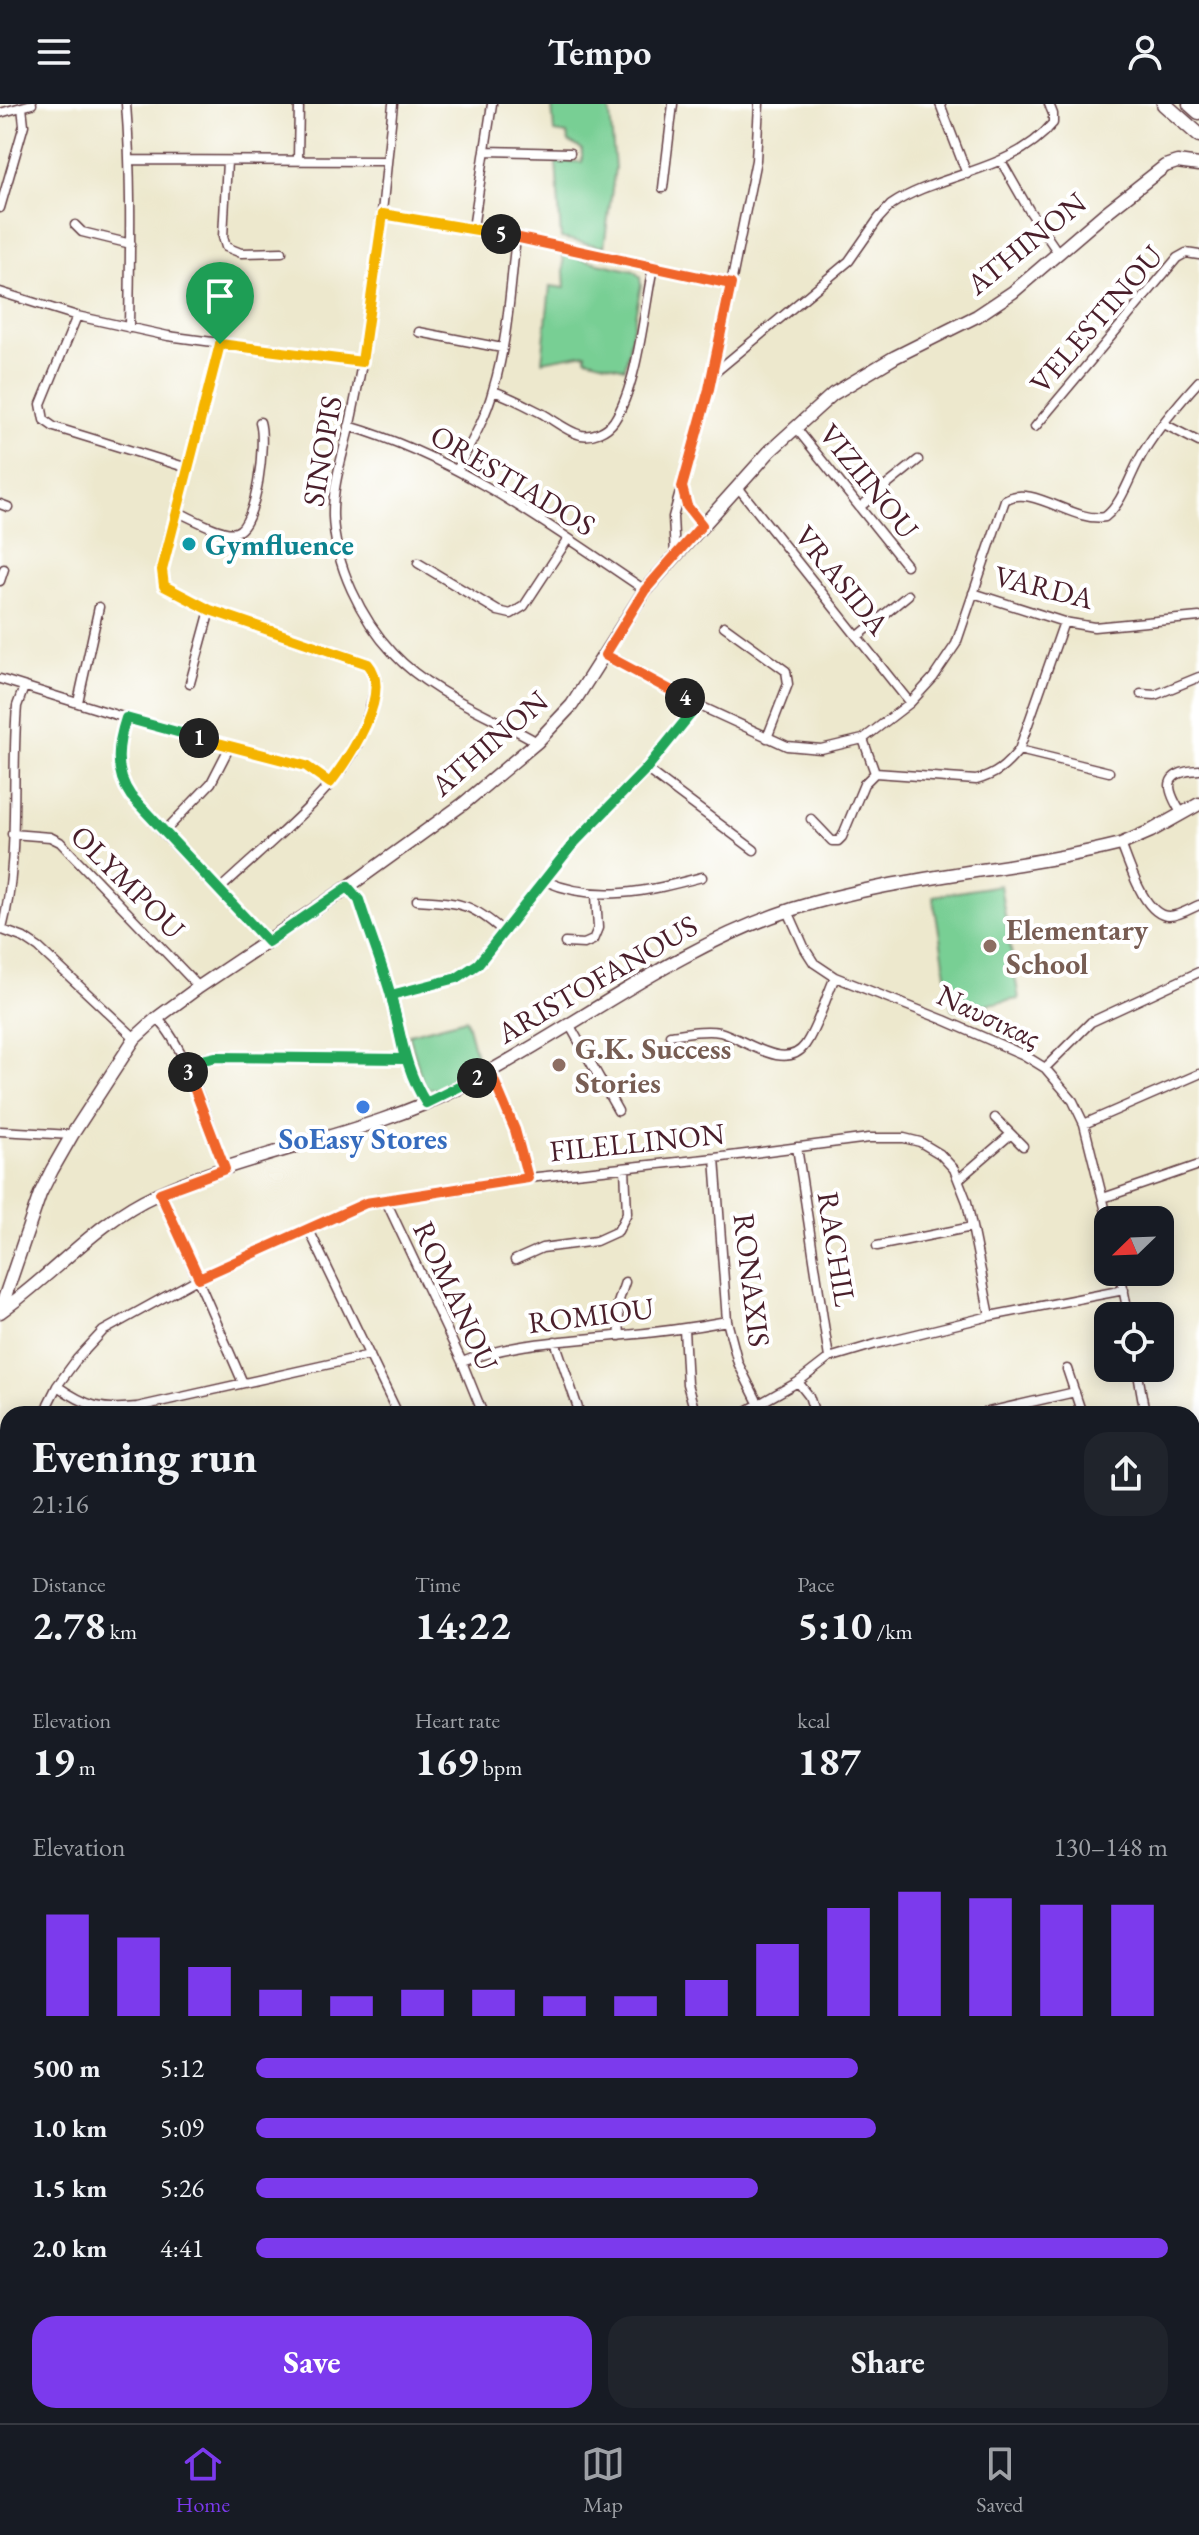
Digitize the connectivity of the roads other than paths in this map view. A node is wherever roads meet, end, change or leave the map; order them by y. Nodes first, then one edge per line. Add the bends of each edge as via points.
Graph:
1 (32, 104) edge
2 (126, 104) edge
3 (299, 104) edge
4 (393, 104) edge
5 (492, 104) edge
6 (673, 104) edge
7 (759, 104) edge
8 (940, 104) edge
9 (1049, 104) edge
10 (1164, 104) edge
11 (1190, 104) edge
12 (22, 107) junction
13 (1199, 112) edge
14 (0, 113) edge
15 (1196, 133) edge
16 (486, 151) junction
17 (570, 153) dead end
18 (298, 159) junction
19 (130, 160) junction
20 (227, 161) junction
21 (387, 161) junction
22 (1001, 161) junction
23 (1199, 165) edge
24 (967, 174) junction
25 (663, 188) dead end
26 (0, 208) edge
27 (383, 214) junction
28 (75, 225) dead end
29 (473, 228) junction
30 (516, 238) junction
31 (131, 244) junction
32 (282, 252) dead end
33 (1059, 254) junction
34 (1199, 255) edge
35 (653, 267) junction
36 (731, 284) junction
37 (0, 292) edge
38 (77, 316) junction
39 (129, 328) junction
40 (419, 332) dead end
41 (220, 344) junction
42 (502, 348) junction
43 (362, 362) junction
44 (712, 375) junction
45 (1199, 381) edge
46 (493, 391) junction
47 (260, 422) dead end
48 (1164, 424) junction
49 (349, 426) junction
50 (1035, 427) dead end
51 (796, 428) junction
52 (1199, 442) edge
53 (918, 460) dead end
54 (188, 468) junction
55 (458, 468) junction
56 (737, 486) junction
57 (682, 487) junction
58 (860, 507) junction
59 (178, 512) junction
60 (702, 525) junction
61 (568, 539) junction
62 (675, 555) junction
63 (418, 563) dead end
64 (906, 565) dead end
65 (4, 569) dead end
66 (0, 581) edge
67 (645, 590) junction
68 (973, 593) junction
69 (908, 595) dead end
70 (99, 607) dead end
71 (210, 610) junction
72 (1199, 617) edge
73 (1064, 622) junction
74 (724, 626) dead end
75 (857, 637) junction
76 (605, 655) junction
77 (1199, 677) edge
78 (0, 679) edge
79 (190, 683) dead end
80 (24, 687) junction
81 (1141, 694) dead end
82 (78, 702) junction
83 (910, 703) junction
84 (698, 705) junction
85 (126, 718) junction
86 (767, 738) junction
87 (863, 739) junction
88 (537, 742) junction
89 (230, 746) junction
90 (1019, 750) junction
91 (646, 769) junction
92 (1199, 770) edge
93 (1109, 772) dead end
94 (875, 773) junction
95 (330, 783) junction
96 (1199, 804) edge
97 (1182, 814) junction
98 (811, 819) dead end
99 (163, 833) junction
100 (12, 834) junction
101 (1121, 844) junction
102 (754, 850) dead end
103 (702, 877) dead end
104 (545, 881) junction
105 (348, 887) junction
106 (220, 889) junction
107 (596, 895) junction
108 (417, 900) dead end
109 (1199, 905) edge
110 (788, 911) junction
111 (1, 929) edge
112 (504, 932) junction
113 (268, 942) junction
114 (565, 943) dead end
115 (1199, 972) edge
116 (835, 977) junction
117 (199, 987) junction
118 (391, 995) junction
119 (157, 1018) junction
120 (569, 1024) junction
121 (670, 1035) dead end
122 (135, 1038) junction
123 (405, 1059) junction
124 (185, 1064) junction
125 (1045, 1068) junction
126 (490, 1071) junction
127 (1199, 1074) edge
128 (426, 1103) junction
129 (618, 1111) dead end
130 (995, 1118) dead end
131 (1084, 1124) junction
132 (0, 1131) edge
133 (1011, 1134) junction
134 (72, 1135) junction
135 (1023, 1146) dead end
136 (797, 1147) junction
137 (715, 1158) junction
138 (1199, 1165) edge
139 (625, 1168) junction
140 (225, 1169) junction
141 (528, 1178) junction
142 (960, 1178) junction
143 (160, 1193) junction
144 (1103, 1198) junction
145 (385, 1199) junction
146 (1105, 1206) edge
147 (972, 1227) junction
148 (309, 1230) junction
149 (877, 1246) dead end
150 (515, 1260) dead end
151 (199, 1278) junction
152 (625, 1282) dead end
153 (1123, 1286) edge
154 (1124, 1290) junction
155 (1126, 1302) edge
156 (1, 1308) edge
157 (990, 1316) junction
158 (727, 1321) junction
159 (684, 1329) junction
160 (620, 1336) junction
161 (555, 1341) junction
162 (370, 1355) junction
163 (829, 1358) junction
164 (462, 1362) junction
165 (1067, 1369) dead end
166 (798, 1382) junction
167 (1139, 1382) edge
168 (243, 1383) junction
169 (57, 1386) junction
170 (1075, 1392) junction
171 (758, 1403) junction
172 (48, 1406) edge
173 (94, 1406) edge
174 (141, 1406) edge
175 (394, 1406) edge
176 (480, 1406) edge
177 (577, 1406) edge
178 (692, 1406) edge
179 (753, 1406) edge
180 (812, 1406) edge
181 (1015, 1406) edge
182 (1079, 1406) edge
183 (1144, 1406) edge

1 - 12 street
2 - 19 street
3 - 18 street
4 - 21 street, SINOPIS
5 - 16 street
6 - 25 street
7 - 36 street via 756,160
8 - 24 street
9 - 22 street via 1054,119 1050,127
10 - 15 main road
11 - 13 main road
12 - 14 street
12 - 26 street via 21,139
16 - 17 street
16 - 29 street
18 - 20 street
18 - 21 street
19 - 20 street
19 - 31 street
20 - 32 street via 226,247 241,253
21 - 27 street, SINOPIS
22 - 24 street
22 - 33 street
23 - 33 street, ATHINON via 1165,166
24 - 44 street via 886,210 849,261
27 - 29 street
27 - 43 street, SINOPIS
28 - 31 street via 82,232
29 - 30 street
30 - 35 street
30 - 42 street
31 - 39 street
33 - 51 street, ATHINON via 977,316 853,380
34 - 50 street, VELESTINOU via 1177,258
35 - 36 street
35 - 46 street via 632,376 609,426 591,435 576,433
36 - 44 street
37 - 38 street
38 - 39 street
38 - 54 street via 41,404 44,420
39 - 41 street
40 - 42 street
41 - 43 street
41 - 54 street
42 - 46 street
43 - 49 street, SINOPIS
44 - 57 street
45 - 48 street
46 - 55 street
47 - 59 street via 264,437 251,515 244,528 224,532
48 - 52 street
48 - 68 street via 1105,517 1088,518 1012,495 1001,505
49 - 55 street, ORESTIADOS
49 - 88 street, SINOPIS via 333,495 333,521 343,565 363,611 383,642 422,680
51 - 56 street, ATHINON
51 - 58 street, VIZIINOU
53 - 58 street
54 - 59 street
55 - 61 street, ORESTIADOS
56 - 60 street, ATHINON
56 - 75 street, VRASIDA
57 - 60 street via 687,506
57 - 62 street via 673,517
58 - 64 street, VIZIINOU
59 - 71 street via 162,570 164,586
60 - 62 street, ATHINON
61 - 63 street via 524,606 511,614
61 - 67 street, ORESTIADOS
62 - 67 street, ATHINON
65 - 66 street
67 - 76 street, ATHINON
68 - 73 street, VARDA
68 - 83 street via 956,644
69 - 75 street
70 - 82 street
71 - 79 street
71 - 95 street via 368,664 375,672 377,683 363,733
72 - 73 street, VARDA via 1094,627
73 - 90 street
74 - 86 street via 788,675
75 - 83 street, VRASIDA
76 - 84 street
76 - 88 street, ATHINON via 572,705
77 - 81 street via 1155,695
78 - 80 street
80 - 82 street
80 - 100 street via 15,730
82 - 85 street
83 - 87 street
84 - 86 street
84 - 91 street
85 - 89 street
85 - 99 street via 118,751 122,780
86 - 87 street via 810,749
87 - 94 street
88 - 105 street, ATHINON via 463,804
89 - 95 street via 306,766
89 - 99 street via 211,783
90 - 93 street
90 - 94 street via 995,774 976,780
91 - 102 street
91 - 104 street
92 - 97 street via 1181,772 1169,785
94 - 98 street via 864,784 840,840 832,841
95 - 106 street
96 - 97 street, ARISTOFANOUS
97 - 101 street, ARISTOFANOUS
99 - 106 street
100 - 111 street
100 - 117 street, OLYMPOU via 60,842
101 - 109 street via 1152,911 1175,916
101 - 110 street, ARISTOFANOUS via 933,876
103 - 107 street via 622,895
104 - 107 street
104 - 112 street
105 - 113 street, ATHINON
105 - 118 street via 359,900
106 - 113 street
107 - 114 street via 598,928 593,940
108 - 112 street via 465,904
110 - 116 street, Ναυσικας via 814,963
110 - 120 street, ARISTOFANOUS via 729,934
111 - 122 street via 39,948
112 - 118 street via 464,974
113 - 117 street, ATHINON
115 - 125 street via 1091,1022
116 - 121 street via 804,1047 791,1055 777,1055 714,1032
116 - 125 street, Ναυσικας
117 - 119 street, ATHINON
118 - 123 street
119 - 122 street, ATHINON
119 - 124 street
120 - 126 street, ARISTOFANOUS
120 - 129 street
122 - 134 street, ATHINON
123 - 124 street via 216,1057
123 - 128 street
124 - 140 street
125 - 131 street, Ναυσικας via 1073,1101
126 - 128 street, ARISTOFANOUS
126 - 141 street
127 - 131 street
128 - 140 street, ARISTOFANOUS
130 - 133 street
131 - 144 street, Ναυσικας
132 - 134 street
133 - 135 street
133 - 142 street
134 - 156 street, ATHINON via 40,1194
136 - 137 street, FILELLINON
136 - 142 street, FILELLINON via 904,1138 940,1154
136 - 163 street, RACHIL
137 - 139 street, FILELLINON
137 - 158 street, RONAXIS
138 - 144 street
139 - 141 street, FILELLINON
139 - 150 street via 627,1213 618,1231 596,1241 542,1248
140 - 143 street, ARISTOFANOUS
141 - 145 street, FILELLINON
142 - 147 street
143 - 151 street
143 - 156 street, ARISTOFANOUS via 115,1217
144 - 146 street, Ναυσικας
145 - 148 street, FILELLINON
145 - 164 street, ROMANOU
147 - 149 street
147 - 157 street
148 - 151 street, FILELLINON
148 - 162 street
151 - 168 street
151 - 169 street, FILELLINON via 103,1331
152 - 160 street via 618,1303
153 - 154 street
154 - 155 street
154 - 157 street
157 - 163 street
158 - 159 street, ROMIOU
158 - 171 street, RONAXIS via 738,1363
159 - 160 street, ROMIOU
159 - 178 street
160 - 161 street, ROMIOU
161 - 164 street, ROMIOU
161 - 177 street
162 - 168 street
162 - 175 street
163 - 166 street
164 - 176 street, ROMANOU
165 - 170 street
166 - 171 street
166 - 180 street
167 - 183 street
168 - 174 street
169 - 172 street, FILELLINON
169 - 173 street
170 - 181 street
170 - 182 street
171 - 179 street

